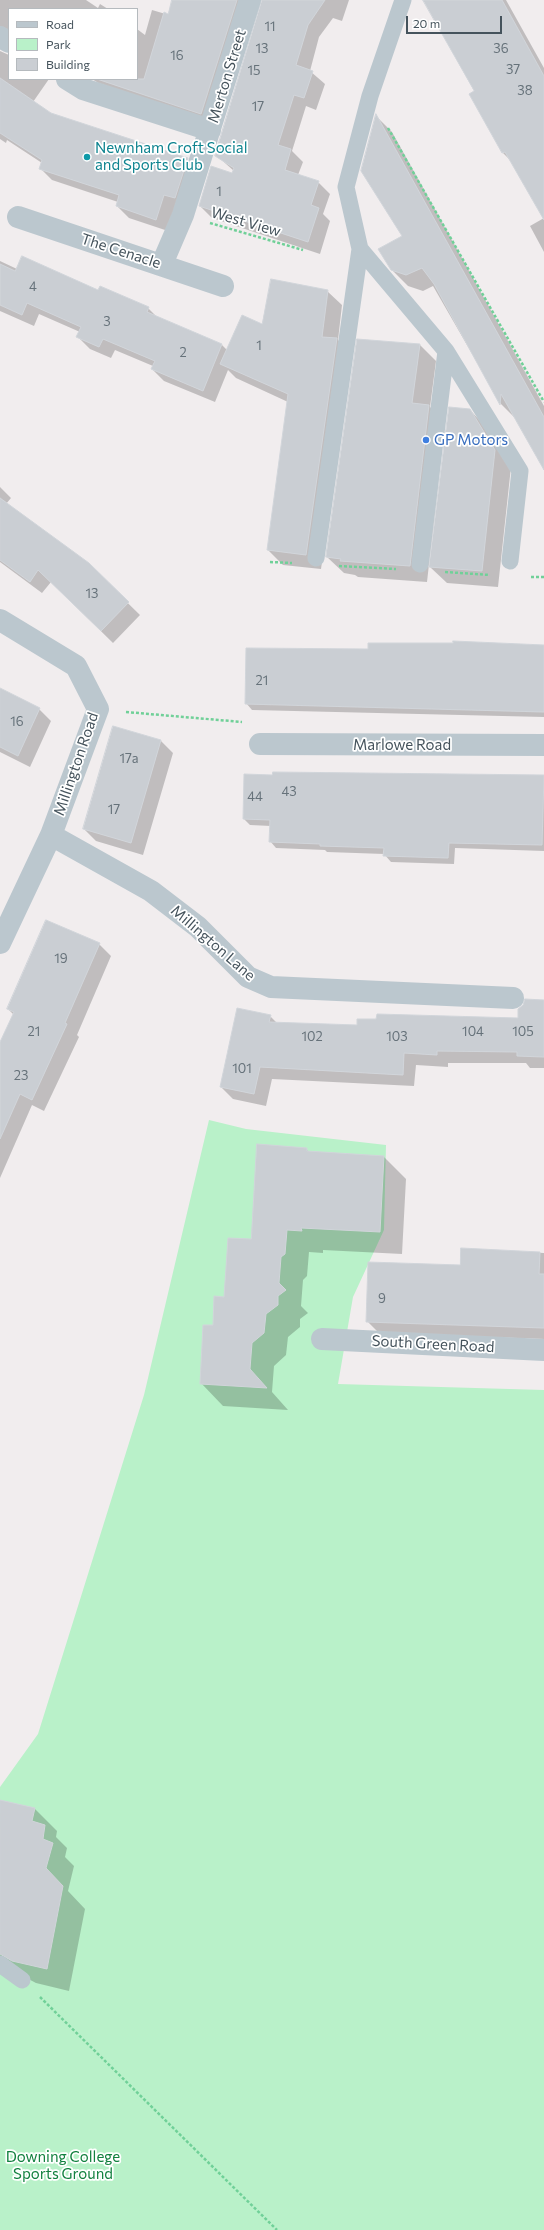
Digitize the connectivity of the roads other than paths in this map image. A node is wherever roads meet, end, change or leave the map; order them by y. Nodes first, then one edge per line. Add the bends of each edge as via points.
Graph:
1 (250, 0) edge
2 (403, 0) edge
3 (69, 80) edge
4 (210, 130) junction
5 (18, 217) dead end
6 (360, 249) junction
7 (162, 264) junction
8 (223, 286) dead end
9 (446, 351) junction
10 (316, 558) dead end
11 (510, 561) dead end
12 (420, 564) dead end
13 (0, 620) edge
14 (260, 744) road end
15 (544, 745) edge
16 (51, 835) junction
17 (0, 943) edge
18 (513, 998) dead end
19 (322, 1338) dead end
20 (544, 1350) edge
21 (0, 1964) edge
22 (22, 1980) road end

1 - 4 street, Merton Street
2 - 6 lane via 370,96 346,188
3 - 4 street via 83,89
4 - 7 street, Merton Street via 183,215
5 - 7 street, The Cenacle
6 - 9 lane
6 - 10 lane
7 - 8 street, The Cenacle
9 - 11 lane via 520,471
9 - 12 lane
13 - 16 street, Millington Road via 76,666 98,709
14 - 15 street, Marlowe Road
16 - 17 street, Millington Road
16 - 18 street, Millington Lane via 151,891 198,927 248,977 271,987
19 - 20 street, South Green Road
21 - 22 lane

